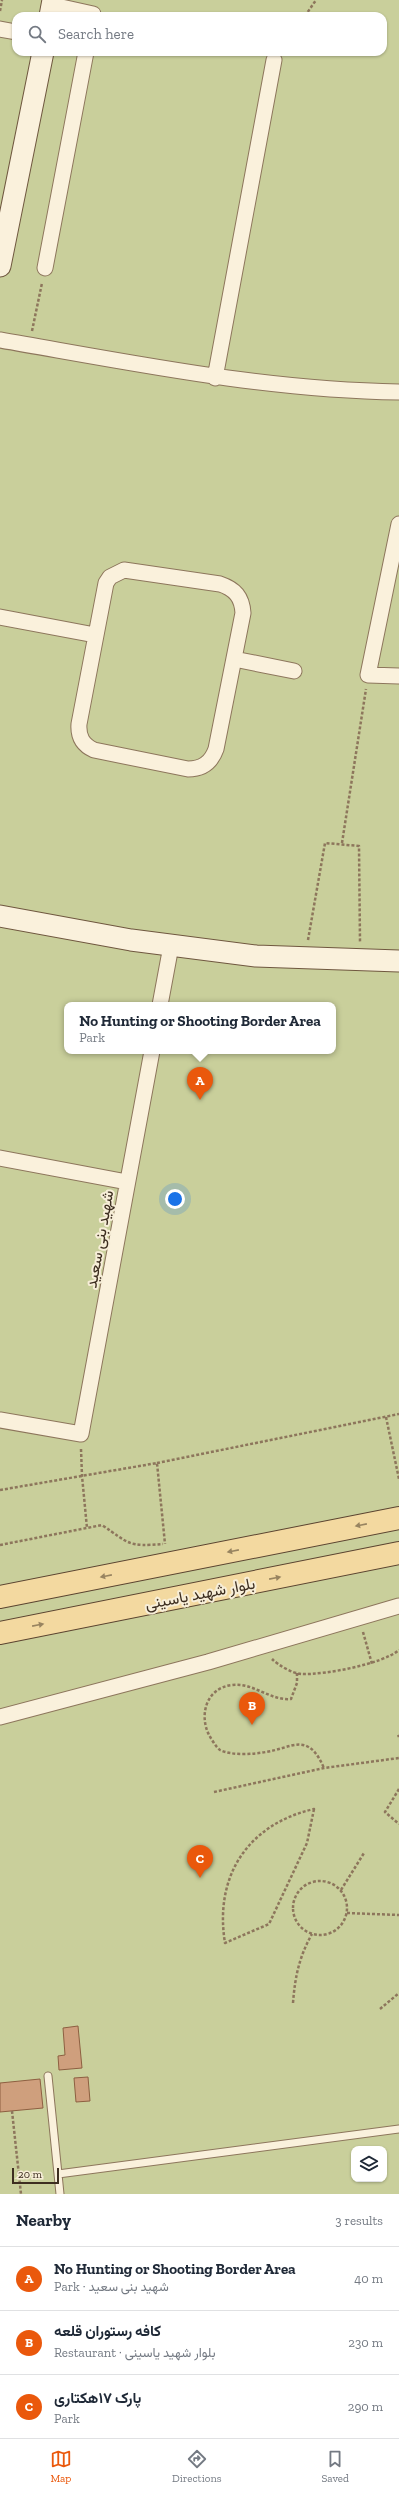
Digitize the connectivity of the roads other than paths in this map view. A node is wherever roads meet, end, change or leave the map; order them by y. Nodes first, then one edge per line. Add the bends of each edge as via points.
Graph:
1 (51, 7) edge
2 (81, 12) edge
3 (0, 28) edge
4 (12, 31) edge
5 (42, 56) edge
6 (85, 56) edge
7 (274, 60) dead end
8 (0, 266) edge
9 (45, 268) road end
10 (0, 340) edge
11 (215, 378) junction
12 (399, 390) edge
13 (399, 524) edge
14 (0, 617) edge
15 (95, 635) junction
16 (234, 659) junction
17 (294, 671) dead end
18 (399, 676) edge
19 (0, 916) edge
20 (171, 946) junction
21 (399, 961) edge
22 (161, 1002) edge
23 (151, 1054) edge
24 (0, 1158) edge
25 (128, 1182) junction
26 (0, 1420) edge
27 (399, 1518) edge
28 (399, 1553) edge
29 (0, 1597) edge
30 (399, 1606) edge
31 (0, 1633) edge
32 (0, 1717) edge
33 (48, 2076) dead end
34 (399, 2129) edge
35 (58, 2174) junction
36 (60, 2194) edge

1 - 2 street
3 - 4 street
5 - 8 street
6 - 9 street
7 - 11 street
10 - 11 street
11 - 12 street via 324,389
13 - 18 street via 368,674
14 - 15 street
15 - 16 street via 106,583 117,572 131,570 220,584 234,591 242,605
15 - 16 street via 78,730 83,743 94,750 188,769 202,767 213,756
16 - 17 street
19 - 20 street
20 - 21 street via 256,956
20 - 22 street
23 - 25 street, شهید بنی سعید
24 - 25 street
25 - 26 street, شهید بنی سعید via 81,1434
27 -> 29 main road
31 -> 28 main road, بلوار شهید یاسینی
30 - 32 street
33 - 35 lane
34 - 35 lane
35 - 36 lane

